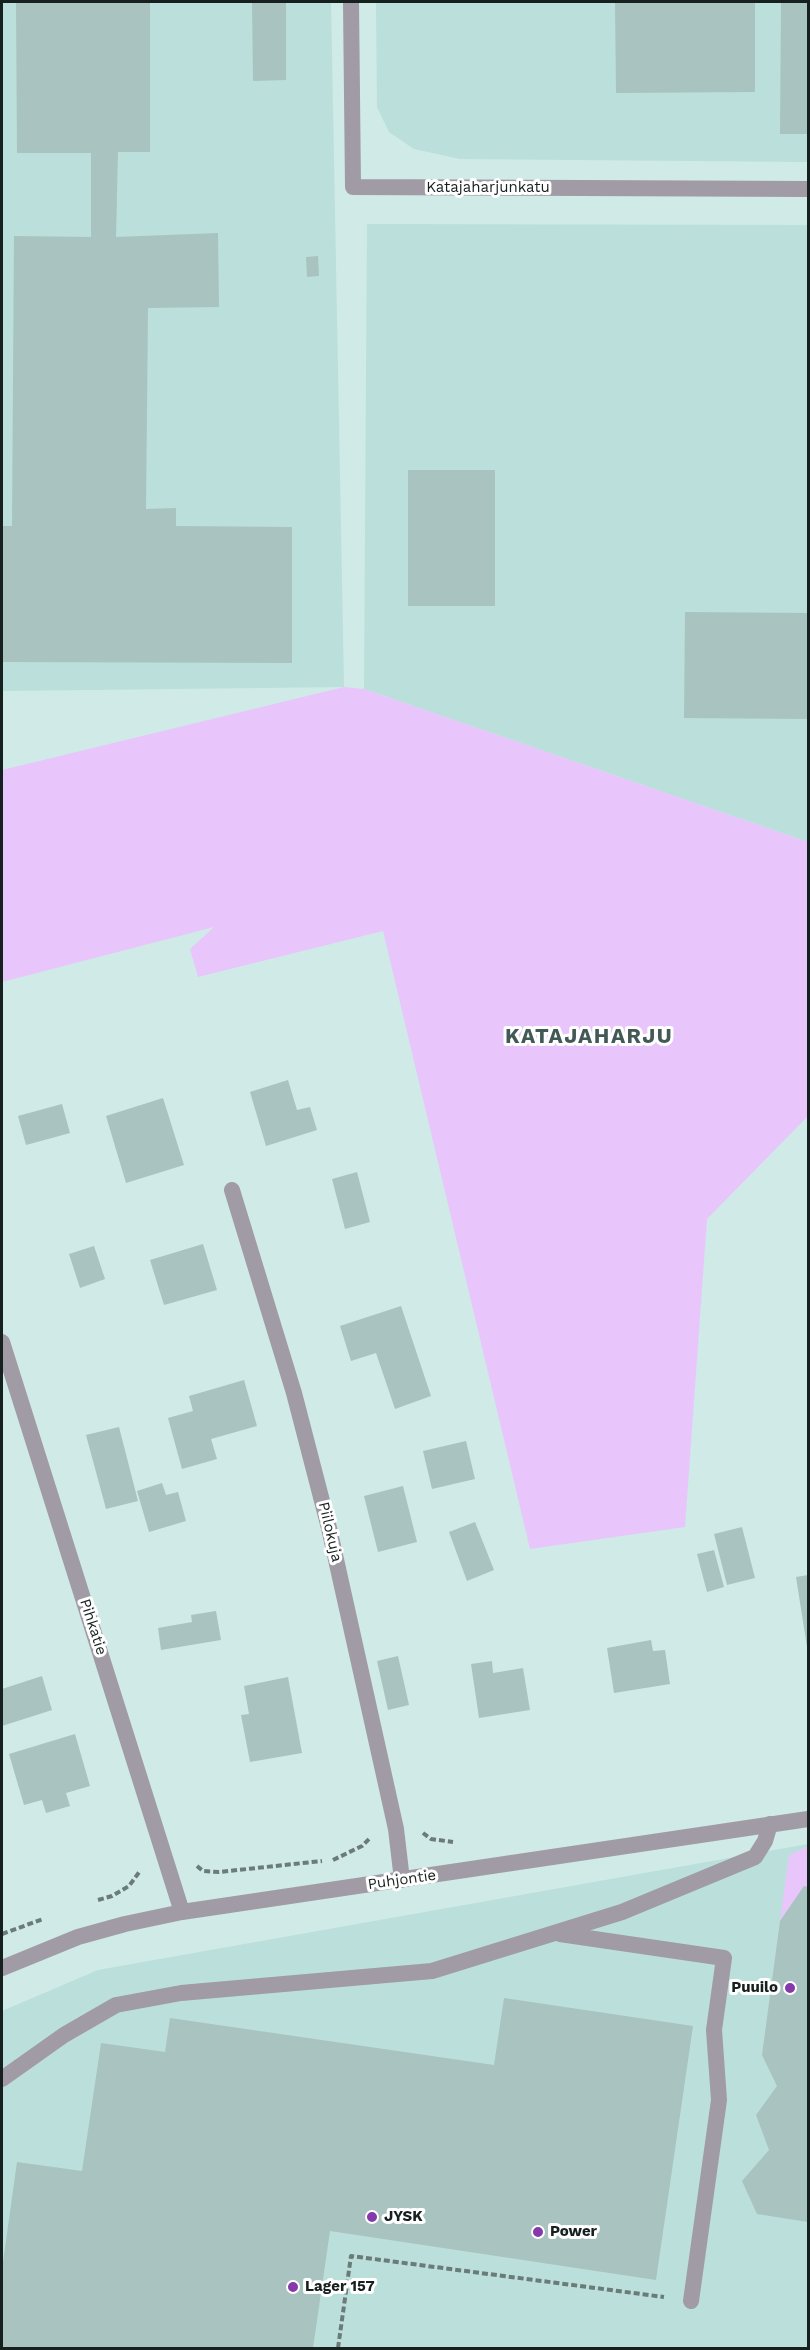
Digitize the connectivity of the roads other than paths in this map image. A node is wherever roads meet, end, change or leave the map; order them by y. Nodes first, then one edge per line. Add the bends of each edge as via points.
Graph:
1 (351, 2) edge
2 (808, 189) edge
3 (232, 1190) dead end
4 (2, 1342) edge
5 (808, 1819) edge
6 (770, 1824) junction
7 (402, 1880) junction
8 (182, 1912) junction
9 (556, 1934) junction
10 (2, 1968) edge
11 (2, 2079) edge
12 (691, 2301) road end

1 - 2 street, Katajaharjunkatu via 353,187
3 - 7 street, Piilokuja via 294,1393 329,1528 396,1828
4 - 8 street, Pihkatie
5 - 6 street, Puhjontie
6 - 7 street, Puhjontie
6 - 9 street via 755,1857 622,1912
7 - 8 street, Puhjontie
8 - 10 street, Puhjontie via 78,1937
9 - 11 street via 432,1971 181,1993 116,2005 64,2035
9 - 12 street via 724,1958 714,2030 719,2100

